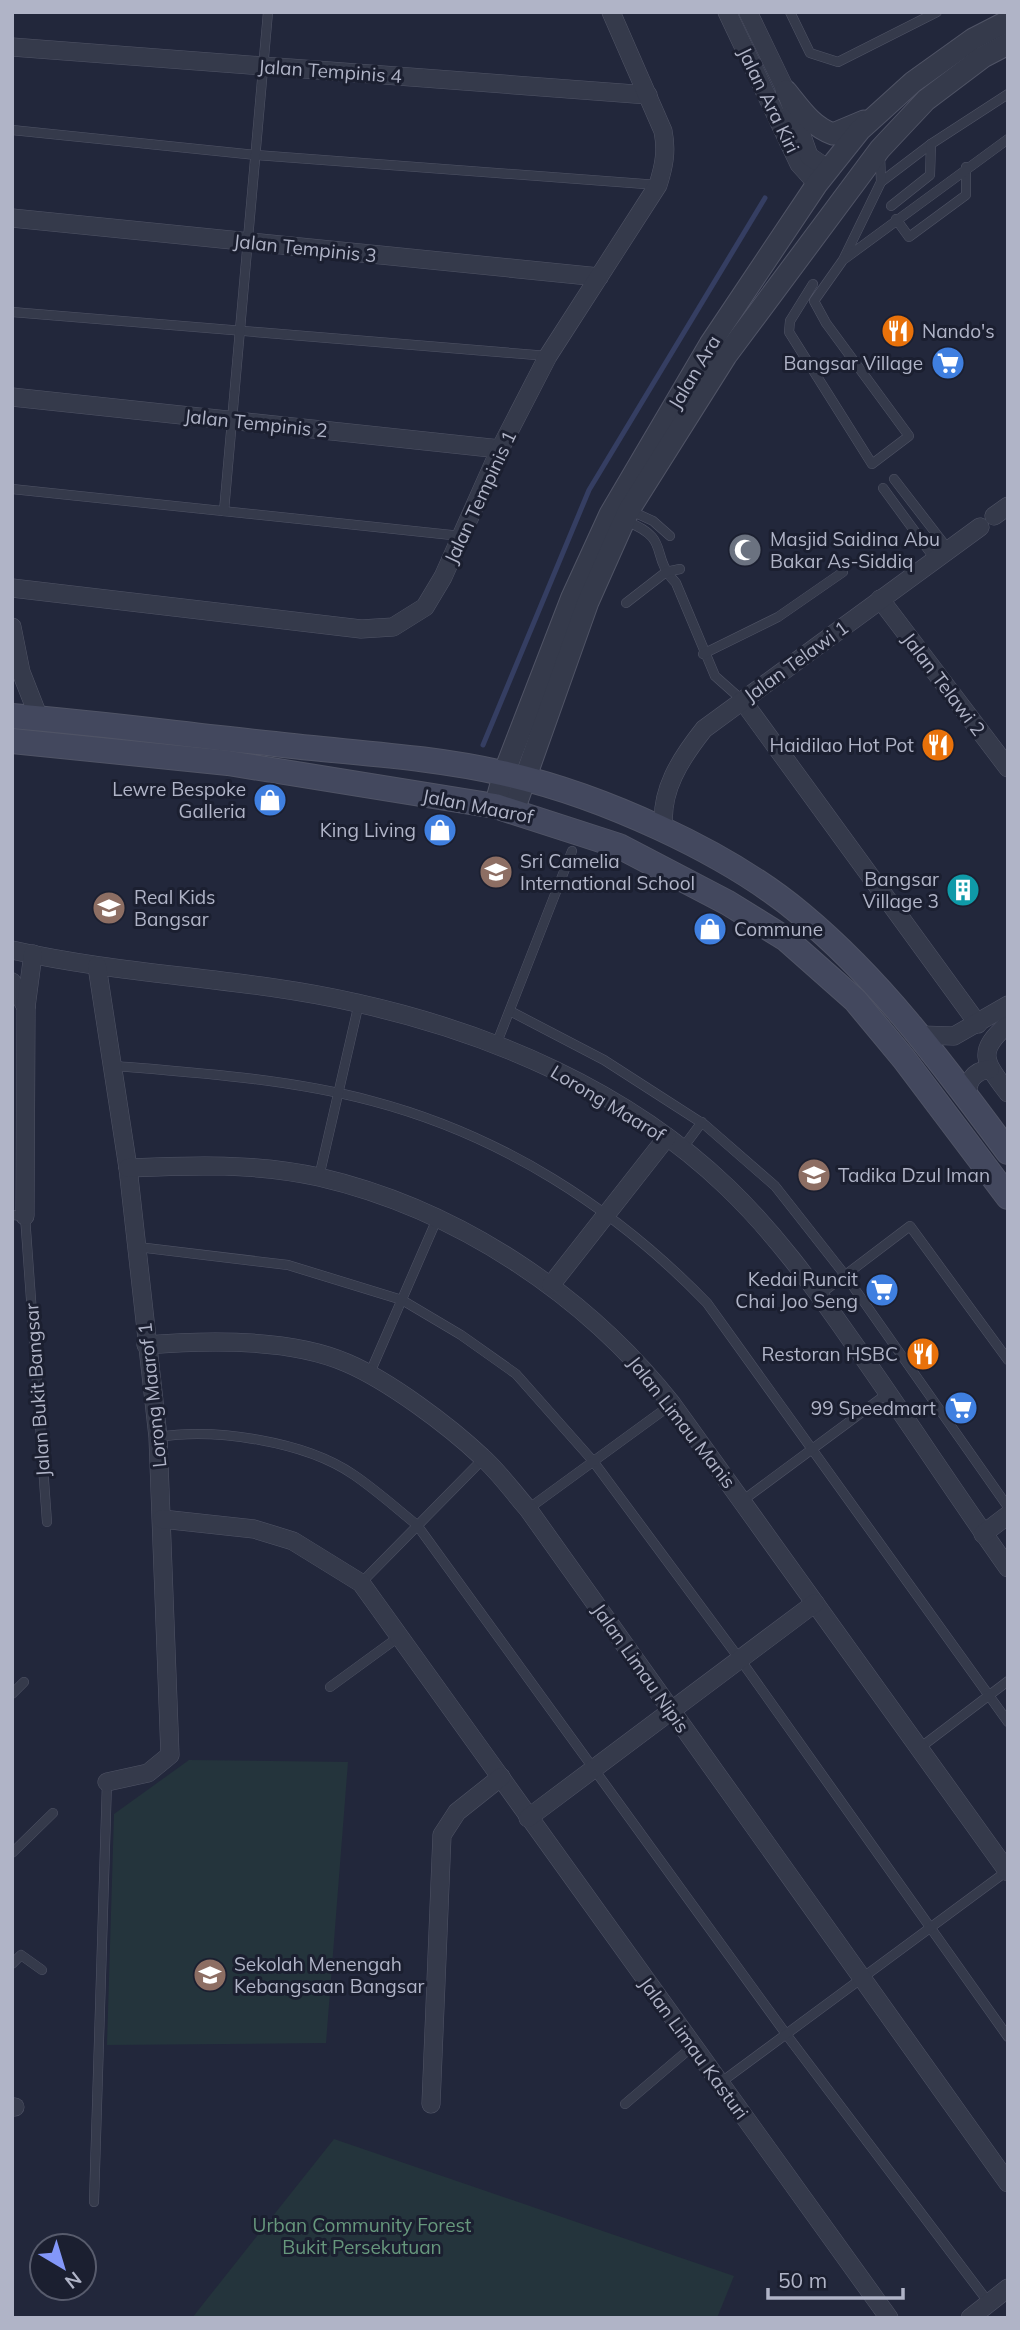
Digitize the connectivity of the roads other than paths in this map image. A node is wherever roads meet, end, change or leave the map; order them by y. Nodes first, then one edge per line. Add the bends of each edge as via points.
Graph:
1 (268, 12) edge
2 (611, 12) edge
3 (727, 12) edge
4 (748, 12) edge
5 (790, 12) edge
6 (937, 12) edge
7 (1008, 21) edge
8 (1008, 44) edge
9 (12, 47) edge
10 (264, 66) junction
11 (786, 91) junction
12 (1008, 94) edge
13 (648, 95) junction
14 (878, 113) junction
15 (12, 130) edge
16 (1008, 139) edge
17 (931, 144) junction
18 (880, 149) junction
19 (256, 155) junction
20 (967, 167) junction
21 (823, 177) junction
22 (881, 182) junction
23 (658, 185) junction
24 (891, 206) dead end
25 (12, 218) edge
26 (896, 219) junction
27 (248, 242) junction
28 (802, 251) junction
29 (843, 260) junction
30 (598, 277) junction
31 (813, 284) dead end
32 (12, 312) edge
33 (241, 331) junction
34 (548, 356) junction
35 (12, 397) edge
36 (233, 421) junction
37 (500, 449) junction
38 (894, 479) dead end
39 (883, 488) dead end
40 (12, 489) edge
41 (224, 511) junction
42 (620, 512) junction
43 (994, 516) edge
44 (461, 536) junction
45 (670, 536) dead end
46 (942, 554) junction
47 (666, 572) junction
48 (843, 572) dead end
49 (676, 583) junction
50 (12, 588) edge
51 (880, 599) junction
52 (626, 603) dead end
53 (12, 627) edge
54 (703, 654) junction
55 (742, 700) junction
56 (12, 716) edge
57 (39, 718) junction
58 (12, 741) edge
59 (1008, 768) edge
60 (513, 776) junction
61 (504, 808) junction
62 (664, 830) junction
63 (572, 851) dead end
64 (12, 950) edge
65 (33, 954) junction
66 (97, 967) junction
67 (12, 982) edge
68 (359, 1003) junction
69 (1008, 1005) edge
70 (26, 1007) junction
71 (510, 1011) junction
72 (978, 1024) junction
73 (1008, 1024) edge
74 (920, 1035) junction
75 (496, 1045) junction
76 (115, 1066) junction
77 (990, 1069) junction
78 (1008, 1093) edge
79 (340, 1094) junction
80 (968, 1098) junction
81 (702, 1122) junction
82 (667, 1137) junction
83 (682, 1149) junction
84 (1008, 1152) edge
85 (128, 1168) junction
86 (319, 1177) junction
87 (1008, 1197) edge
88 (608, 1213) junction
89 (19, 1215) edge
90 (437, 1219) junction
91 (138, 1247) junction
92 (845, 1275) junction
93 (551, 1285) junction
94 (819, 1295) junction
95 (402, 1300) junction
96 (146, 1345) junction
97 (1008, 1360) edge
98 (369, 1375) junction
99 (888, 1393) junction
100 (672, 1404) junction
101 (158, 1437) junction
102 (811, 1450) junction
103 (484, 1458) junction
104 (593, 1461) junction
105 (742, 1501) junction
106 (1008, 1507) edge
107 (528, 1509) junction
108 (1008, 1515) edge
109 (162, 1519) junction
110 (47, 1522) dead end
111 (416, 1525) junction
112 (983, 1534) junction
113 (1001, 1544) edge
114 (1008, 1568) edge
115 (361, 1583) junction
116 (815, 1603) junction
117 (400, 1636) junction
118 (740, 1659) junction
119 (1008, 1681) edge
120 (24, 1682) dead end
121 (330, 1687) dead end
122 (12, 1694) edge
123 (989, 1695) junction
124 (672, 1710) junction
125 (1008, 1722) edge
126 (921, 1747) junction
127 (593, 1769) junction
128 (501, 1777) junction
129 (107, 1782) joint
130 (53, 1813) dead end
131 (528, 1818) junction
132 (12, 1853) edge
133 (1008, 1872) edge
134 (930, 1928) junction
135 (12, 1964) edge
136 (42, 1970) dead end
137 (862, 1978) junction
138 (786, 2034) junction
139 (1008, 2036) edge
140 (693, 2046) junction
141 (720, 2083) junction
142 (431, 2104) dead end
143 (625, 2104) dead end
144 (1008, 2183) edge
145 (94, 2202) dead end
146 (1008, 2288) edge
147 (989, 2303) junction
148 (889, 2318) edge
149 (970, 2318) edge

1 - 10 lane
2 - 13 street, Jalan Tempinis 1
3 - 21 street, Jalan Ara Kiri via 800,164
4 - 11 street, Jalan Ara Kiri
5 - 6 lane via 810,53 838,62
7 - 14 street, Jalan Ara via 973,39
8 - 18 street, Jalan Ara via 926,100
9 - 10 street, Jalan Tempinis 4
10 - 13 street, Jalan Tempinis 4
10 - 19 lane
11 - 14 street via 814,124 833,134
11 - 21 street, Jalan Ara Kiri via 809,156
12 - 17 lane
13 - 23 street, Jalan Tempinis 1 via 666,150
14 - 21 street, Jalan Ara
15 - 19 lane
16 - 20 lane
17 - 22 lane
17 - 24 lane via 930,175
18 - 22 lane
18 - 28 street, Jalan Ara
19 - 23 lane
19 - 27 lane
20 - 26 lane
20 - 26 lane via 967,195 909,237
21 - 28 street via 822,208
21 - 42 street, Jalan Ara via 710,344
22 - 29 lane
23 - 30 street, Jalan Tempinis 1
25 - 27 street, Jalan Tempinis 3
26 - 29 lane
27 - 30 street, Jalan Tempinis 3
27 - 33 lane
28 - 42 street, Jalan Ara
29 - 31 lane via 814,301 909,436 872,464 789,332 790,321
30 - 34 street, Jalan Tempinis 1
32 - 33 lane
33 - 34 lane
33 - 36 lane
34 - 37 street, Jalan Tempinis 1
35 - 36 street, Jalan Tempinis 2
36 - 37 street, Jalan Tempinis 2
36 - 41 lane
37 - 44 street, Jalan Tempinis 1
38 - 46 lane
39 - 46 lane
40 - 41 lane
41 - 44 lane
42 - 45 lane via 653,521
42 - 47 lane via 655,537
42 - 60 street, Jalan Ara via 588,602
43 - 46 street, Jalan Telawi 1
44 - 50 street, Jalan Tempinis 1 via 425,607 404,623 377,629
46 - 51 street, Jalan Telawi 1
47 - 49 lane
47 - 49 lane via 679,565
47 - 52 lane
48 - 54 lane via 778,617
49 - 54 lane
51 - 55 street, Jalan Telawi 1
51 - 59 street, Jalan Telawi 2
53 - 57 street via 21,672
54 - 55 lane via 715,676
55 - 62 street, Jalan Telawi 1 via 704,729 685,752 662,808
55 - 72 street
56 - 57 main road, Jalan Maarof
57 - 60 main road, Jalan Maarof via 432,762
58 - 61 main road, Jalan Maarof via 228,763
60 - 61 street, Jalan Ara
60 - 62 main road, Jalan Maarof via 587,798
61 - 87 main road, Jalan Maarof via 592,835 654,862 786,939 855,1000 881,1030
62 - 74 main road, Jalan Maarof via 800,913 874,981
63 - 71 lane
64 - 65 street, Lorong Maarof
65 - 66 street, Lorong Maarof
65 - 70 street, Jalan Bukit Bangsar
66 - 68 street, Lorong Maarof via 278,988
66 - 76 street, Lorong Maarof 1
67 - 70 street, Jalan Bukit Bangsar
68 - 75 street, Lorong Maarof
68 - 79 lane
69 - 72 street
70 - 89 street, Jalan Bukit Bangsar
71 - 75 lane
71 - 81 lane via 604,1060
72 - 74 street via 954,1036
73 - 77 street via 987,1046
74 - 80 main road, Jalan Maarof
75 - 82 street, Lorong Maarof via 540,1063
76 - 79 lane
76 - 85 street, Lorong Maarof 1
77 - 78 street
77 - 80 street via 974,1075
79 - 86 lane
79 - 88 lane via 459,1129
80 - 84 main road, Jalan Maarof
81 - 83 lane
81 - 92 lane via 775,1186
82 - 83 street, Lorong Maarof
82 - 88 street
83 - 94 street, Lorong Maarof via 766,1228
85 - 86 street, Jalan Limau Manis via 196,1164
85 - 91 street, Lorong Maarof 1
86 - 90 street, Jalan Limau Manis via 415,1206
88 - 93 street
88 - 102 lane via 671,1265 707,1303
89 - 110 lane, Jalan Bukit Bangsar
90 - 93 street, Jalan Limau Manis
90 - 95 lane
91 - 95 lane via 288,1265
91 - 96 street, Lorong Maarof 1
92 - 94 lane
92 - 97 lane via 910,1226
92 - 106 lane
93 - 100 street, Jalan Limau Manis via 637,1359
94 - 99 street, Lorong Maarof
95 - 98 lane
95 - 104 lane via 516,1374
96 - 98 street, Jalan Limau Nipis via 260,1344 317,1354
96 - 101 street, Lorong Maarof 1
98 - 103 street, Jalan Limau Nipis
99 - 102 lane
99 - 112 street, Lorong Maarof
100 - 104 lane
100 - 105 street, Jalan Limau Manis
101 - 109 street, Lorong Maarof 1
101 - 111 lane via 182,1433 235,1437 300,1450 352,1473
102 - 105 lane
102 - 123 lane
103 - 107 street, Jalan Limau Nipis
103 - 111 lane
104 - 107 lane
104 - 118 lane
105 - 116 street, Jalan Limau Manis
107 - 124 street, Jalan Limau Nipis
108 - 112 street
109 - 115 street, Jalan Limau Kasturi via 254,1529 293,1541
109 - 129 street, Lorong Maarof 1 via 170,1755 148,1773
111 - 115 lane
111 - 127 lane
112 - 113 street, Lorong Maarof
113 - 114 street, Lorong Maarof
115 - 117 street, Jalan Limau Kasturi
116 - 118 street
116 - 126 street, Jalan Limau Manis
117 - 121 lane
117 - 128 street, Jalan Limau Kasturi
118 - 124 street
118 - 134 lane
119 - 123 lane
120 - 122 lane
123 - 125 lane
123 - 126 lane
124 - 127 street
124 - 137 street, Jalan Limau Nipis
126 - 133 street, Jalan Limau Manis
127 - 131 street
127 - 138 lane
128 - 131 street, Jalan Limau Kasturi
128 - 142 street via 457,1812 442,1835
129 - 145 lane
130 - 132 lane
131 - 140 street, Jalan Limau Kasturi
133 - 134 lane
134 - 137 lane
134 - 139 lane
135 - 136 lane via 21,1955
137 - 138 lane
137 - 144 street, Jalan Limau Nipis
138 - 141 lane
138 - 147 lane
140 - 141 street, Jalan Limau Kasturi
140 - 143 lane
141 - 148 street, Jalan Limau Kasturi
146 - 147 street
147 - 149 street

